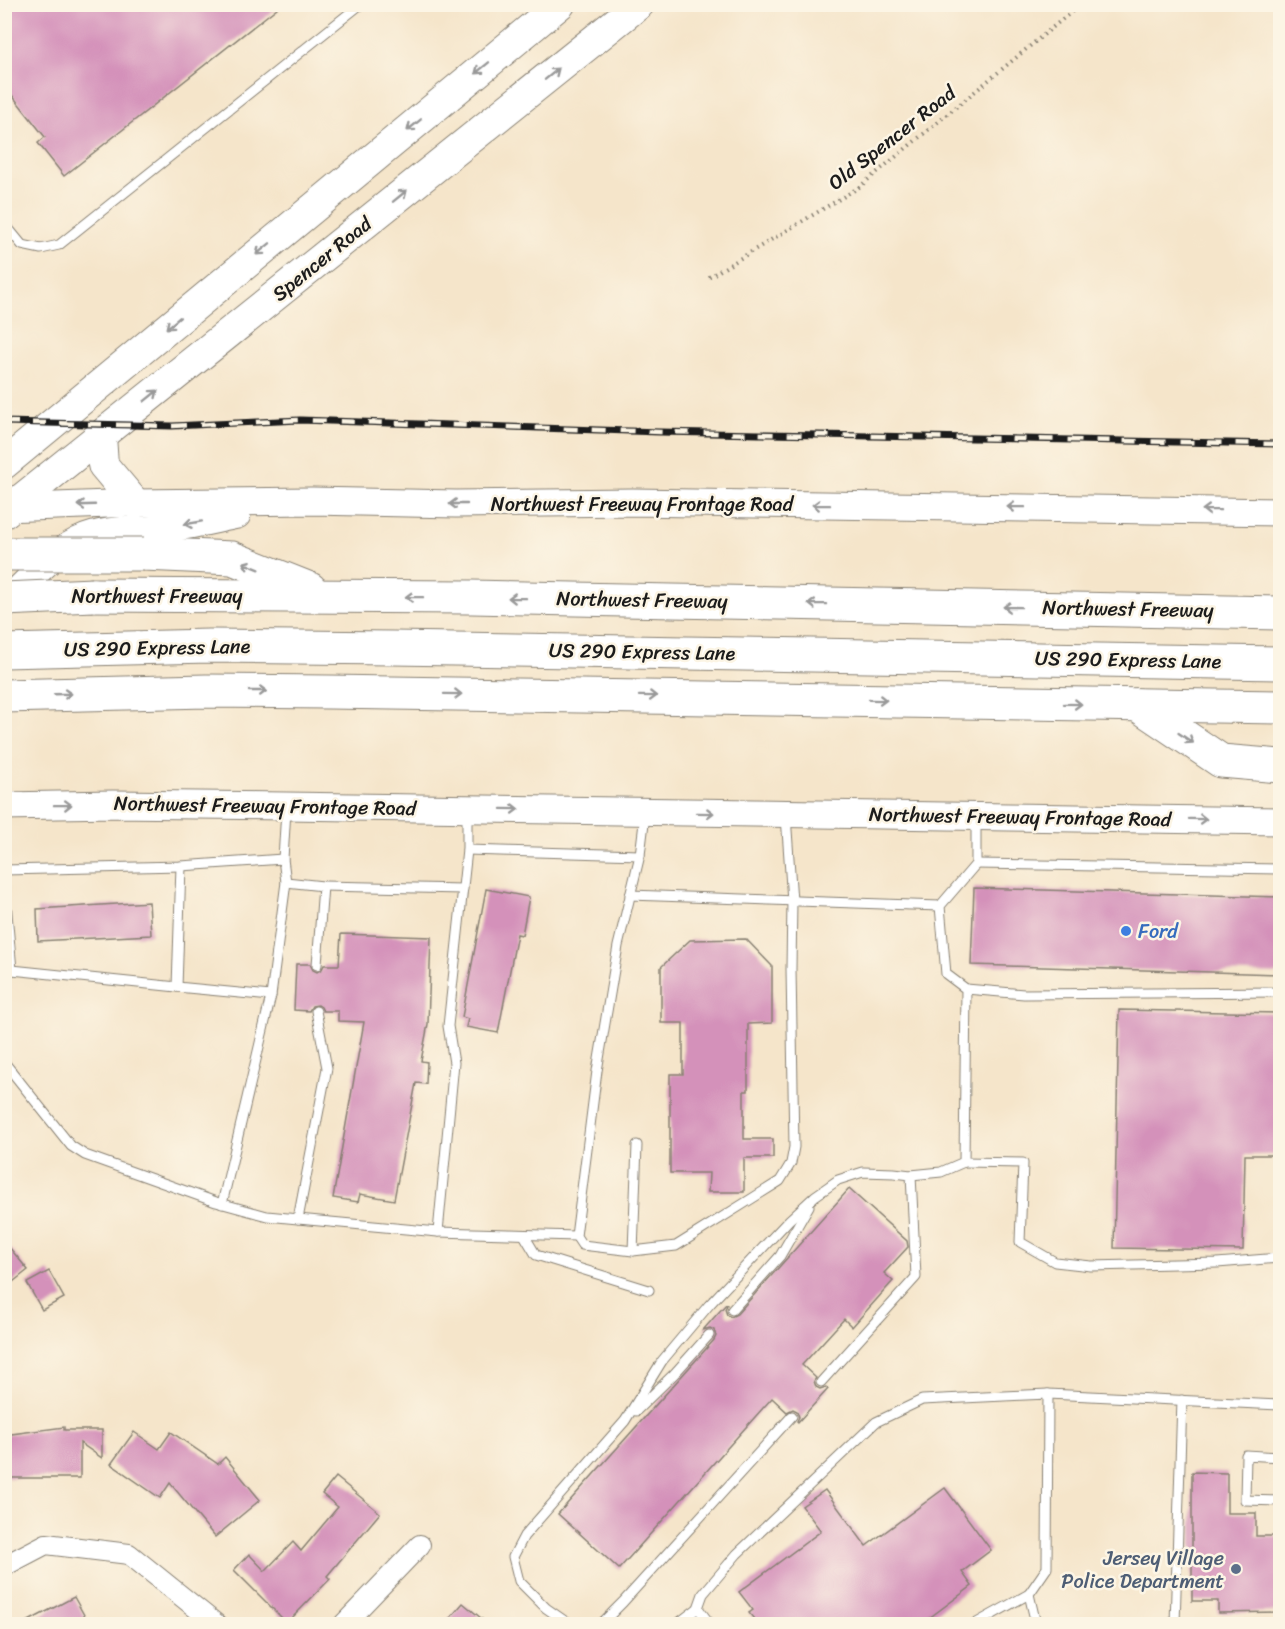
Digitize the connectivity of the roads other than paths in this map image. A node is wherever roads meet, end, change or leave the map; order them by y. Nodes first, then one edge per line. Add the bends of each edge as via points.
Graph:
1 (361, 4) edge
2 (560, 4) edge
3 (639, 4) edge
4 (4, 223) edge
5 (101, 436) junction
6 (4, 464) edge
7 (312, 501) junction
8 (135, 503) junction
9 (7, 510) edge
10 (1281, 512) edge
11 (4, 554) edge
12 (325, 596) junction
13 (4, 601) edge
14 (1281, 613) edge
15 (14, 650) edge
16 (1281, 663) edge
17 (4, 696) edge
18 (1138, 705) junction
19 (1281, 707) edge
20 (1281, 766) edge
21 (4, 806) edge
22 (286, 806) junction
23 (467, 808) junction
24 (646, 812) junction
25 (786, 813) junction
26 (976, 817) junction
27 (1281, 821) edge
28 (467, 850) junction
29 (640, 855) junction
30 (283, 859) junction
31 (976, 864) junction
32 (181, 866) junction
33 (1281, 869) edge
34 (4, 870) edge
35 (4, 879) edge
36 (286, 882) junction
37 (323, 886) junction
38 (463, 889) junction
39 (630, 895) junction
40 (792, 901) junction
41 (940, 906) junction
42 (317, 965) dead end
43 (8, 971) edge
44 (177, 987) junction
45 (966, 988) junction
46 (1281, 992) edge
47 (271, 996) junction
48 (316, 1011) dead end
49 (4, 1062) edge
50 (637, 1145) dead end
51 (964, 1162) junction
52 (911, 1175) junction
53 (815, 1196) junction
54 (222, 1204) junction
55 (298, 1219) junction
56 (438, 1232) junction
57 (524, 1235) junction
58 (576, 1236) junction
59 (633, 1251) junction
60 (1281, 1258) edge
61 (649, 1290) dead end
62 (732, 1310) dead end
63 (709, 1335) dead end
64 (821, 1383) dead end
65 (1048, 1394) junction
66 (1182, 1400) junction
67 (1281, 1405) edge
68 (792, 1416) dead end
69 (625, 1421) junction
70 (1281, 1457) edge
71 (1281, 1501) edge
72 (420, 1545) dead end
73 (4, 1566) edge
74 (1029, 1594) junction
75 (698, 1608) junction
76 (216, 1624) edge
77 (344, 1624) edge
78 (569, 1624) edge
79 (601, 1624) edge
80 (677, 1624) edge
81 (710, 1624) edge
82 (975, 1624) edge
83 (1036, 1624) edge
84 (1175, 1624) edge

1 - 4 lane via 59,245 41,249 22,245
2 -> 6 main road
5 -> 3 main road, Spencer Road
5 - 8 main road via 103,465
5 - 9 main road, Spencer Road
7 - 8 main road, Northwest Freeway Frontage Road
10 -> 7 main road, Northwest Freeway Frontage Road
7 -> 13 main road via 80,540 61,551
8 -> 9 main road, Northwest Freeway Frontage Road
12 -> 11 highway, bridge via 232,558
12 - 13 highway, Northwest Freeway, bridge via 93,595
14 -> 12 highway, Northwest Freeway
15 - 16 highway, US 290 Express Lane via 209,646
17 -> 18 highway via 284,691
18 - 19 highway
18 -> 20 highway via 1221,761
21 -> 22 main road, Northwest Freeway Frontage Road
22 - 23 main road, Northwest Freeway Frontage Road
22 - 30 lane
23 -> 24 main road, Northwest Freeway Frontage Road
23 - 28 lane
24 -> 25 main road, Northwest Freeway Frontage Road
24 - 29 lane
25 - 26 main road, Northwest Freeway Frontage Road
25 - 40 lane
26 -> 27 main road, Northwest Freeway Frontage Road
26 - 31 lane
28 - 29 lane
28 - 38 lane
29 - 39 lane
30 - 32 lane
30 - 36 lane
31 - 33 lane
31 - 41 lane
32 - 34 lane
32 - 44 lane
35 - 43 lane
36 - 37 lane
36 - 47 lane
37 - 38 lane
37 - 42 lane
38 - 56 lane via 447,1026 454,1063
39 - 40 lane
39 - 58 lane via 597,1071
40 - 41 lane
40 - 59 lane via 791,1163 780,1181 676,1246
41 - 45 lane via 946,974
43 - 44 lane
44 - 47 lane
45 - 46 lane via 1024,994
45 - 51 lane
47 - 54 lane
48 - 55 lane via 327,1068
49 - 54 lane via 71,1146 85,1155
50 - 59 lane
51 - 52 lane via 941,1172
51 - 60 lane via 1023,1163 1020,1242 1055,1262 1090,1266
52 - 53 lane via 863,1172 838,1180
52 - 64 lane via 916,1277
53 - 62 lane via 780,1256
53 - 69 lane via 717,1297 662,1361
54 - 55 lane via 267,1216
55 - 56 lane
56 - 57 lane
57 - 58 lane
57 - 61 lane via 536,1255
58 - 59 lane via 582,1245
63 - 69 lane
65 - 66 lane
65 - 74 lane via 1047,1568
65 - 75 lane via 922,1400 876,1422 737,1554 703,1594
66 - 67 lane
66 - 84 lane
68 - 79 lane
69 - 78 lane via 524,1536 513,1557 519,1581
70 - 71 lane via 1246,1455 1245,1500
72 - 77 street
73 - 76 street via 46,1544 129,1554
74 - 82 lane
74 - 83 lane
75 - 80 lane
75 - 81 lane

